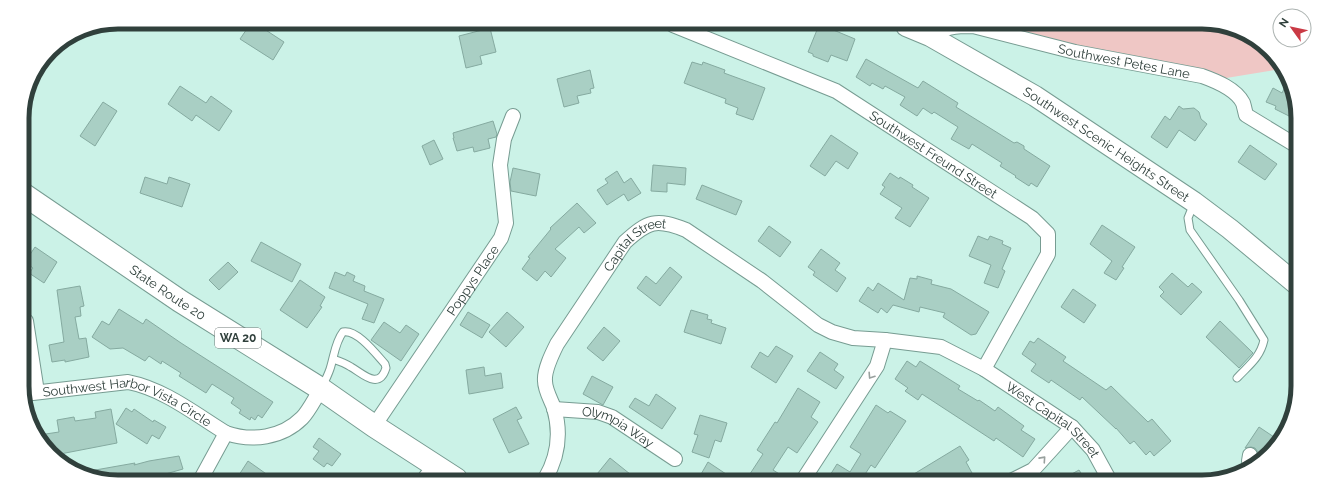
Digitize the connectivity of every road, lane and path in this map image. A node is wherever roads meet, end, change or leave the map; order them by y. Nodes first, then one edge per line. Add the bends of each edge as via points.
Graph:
1 (685, 29) edge
2 (913, 29) edge
3 (944, 29) edge
4 (984, 29) edge
5 (930, 36) junction
6 (513, 116) dead end
7 (1291, 142) edge
8 (29, 198) edge
9 (1194, 202) junction
10 (1291, 279) edge
11 (885, 340) junction
12 (333, 359) junction
13 (984, 369) junction
14 (29, 375) edge
15 (1237, 378) dead end
16 (320, 389) junction
17 (30, 393) edge
18 (554, 409) junction
19 (374, 426) junction
20 (1072, 427) junction
21 (226, 433) junction
22 (675, 459) dead end
23 (430, 472) edge
24 (204, 475) edge
25 (441, 475) edge
26 (547, 475) edge
27 (806, 475) edge
28 (1023, 475) edge
29 (1107, 475) edge

1 - 13 street, Southwest Freund Street via 836,91 1032,218 1048,234 1048,254
2 - 5 street, Southwest Scenic Heights Street
3 - 5 street, Southwest Petes Lane
4 - 7 street, Southwest Petes Lane via 1075,52 1214,80 1232,91 1242,102 1246,115
5 - 9 street, Southwest Scenic Heights Street via 1035,96
6 - 19 street, Poppys Place via 504,139 500,165 506,223 501,238
8 - 16 main road, State Route 20 / WA 20 via 180,300
9 - 10 street, Southwest Scenic Heights Street
9 - 15 lane via 1188,218 1190,230 1264,340 1254,360
11 - 13 street, Capital Street via 941,347
11 - 18 street, Capital Street via 853,338 832,332 818,325 762,281 686,230 662,222 650,224 624,242 557,344 549,362 545,381
11 -> 27 street via 877,366
12 - 12 lane via 339,337 348,331 360,338 386,368 376,380
12 - 16 lane via 330,371
13 - 20 street, West Capital Street
14 - 17 street
16 - 19 main road, State Route 20 / WA 20
16 - 21 street, Southwest Harbor Vista Circle via 302,418 280,434 257,438 238,437
17 - 21 street, Southwest Harbor Vista Circle via 128,382 139,384 160,392
18 - 22 street, Olympia Way via 598,412 612,418
18 - 26 street, Capital Street via 558,428 557,448
19 - 23 main road, State Route 20 / WA 20
28 -> 20 street via 1033,470
20 - 29 street, West Capital Street via 1093,450
21 - 24 street, Southwest Harbor Vista Circle
23 - 25 main road, State Route 20 / WA 20

